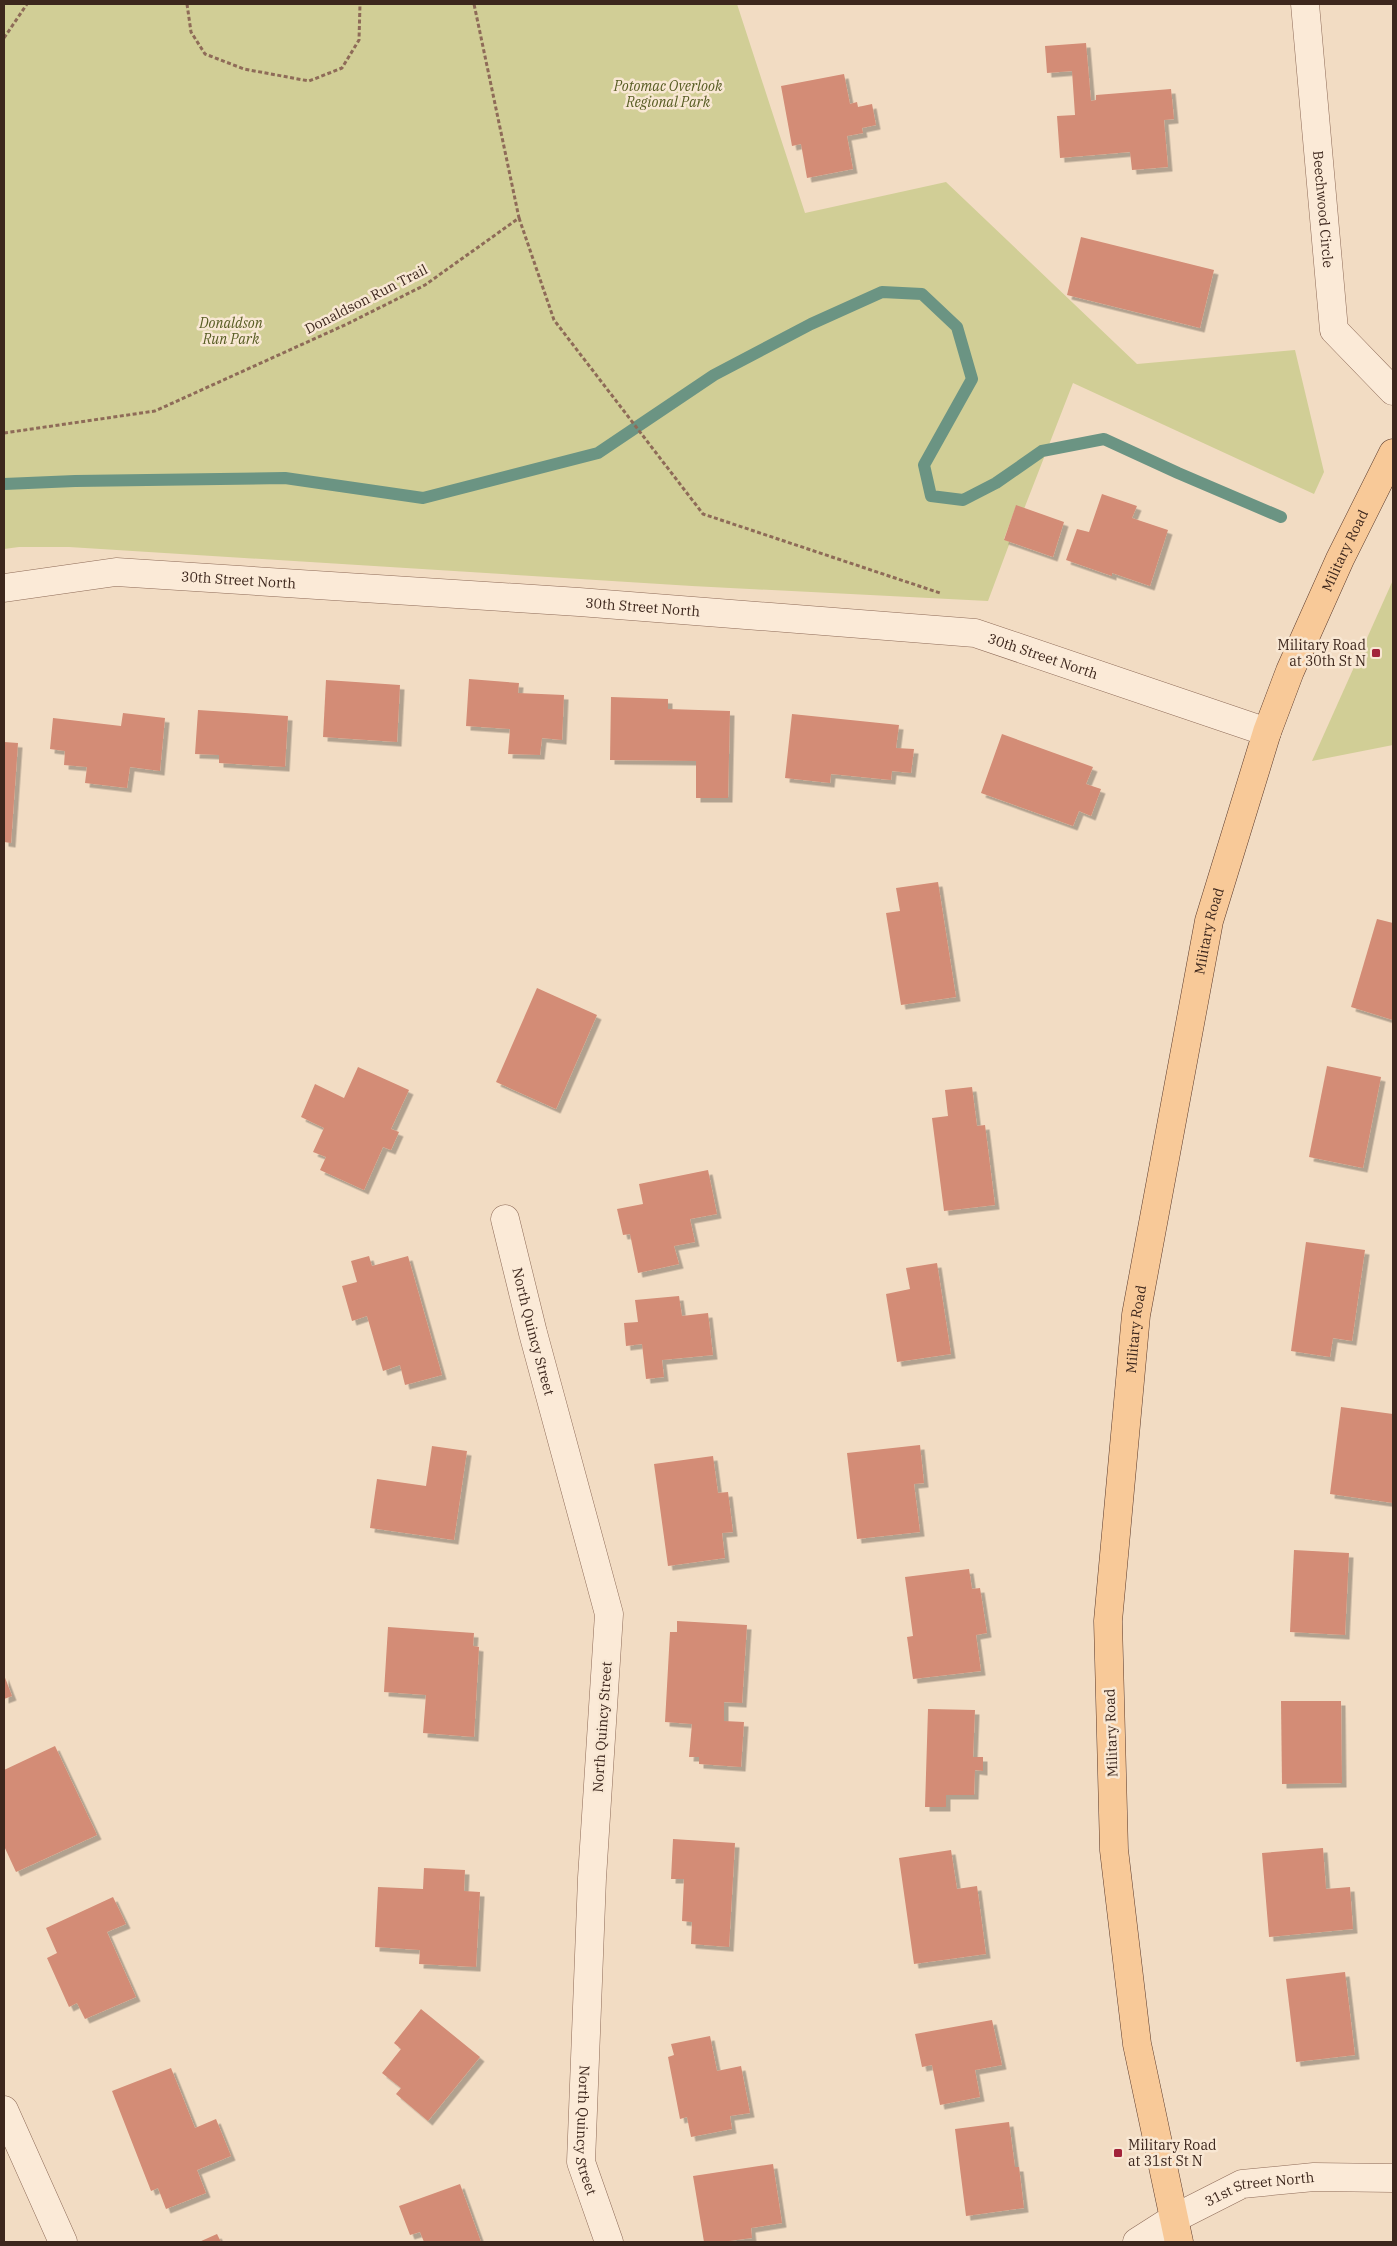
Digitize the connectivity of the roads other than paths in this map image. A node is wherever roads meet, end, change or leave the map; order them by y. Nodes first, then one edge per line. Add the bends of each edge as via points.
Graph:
1 (1305, 4) edge
2 (1393, 391) edge
3 (1393, 453) edge
4 (4, 588) edge
5 (1267, 732) junction
6 (505, 1219) dead end
7 (4, 2110) edge
8 (1393, 2178) edge
9 (1176, 2230) edge
10 (63, 2242) edge
11 (610, 2242) edge
12 (1137, 2242) edge

1 - 2 street, Beechwood Circle via 1334,330
3 - 5 main road, Military Road via 1340,559 1290,671
4 - 5 street, 30th Street North via 116,572 975,632
5 - 9 main road, Military Road via 1209,921 1136,1315 1108,1621 1114,1850 1137,2044
6 - 11 street, North Quincy Street via 609,1614 592,1878 581,2162
7 - 10 street
8 - 9 street, 31st Street North via 1314,2177 1242,2184
9 - 12 street, 31st Street North

